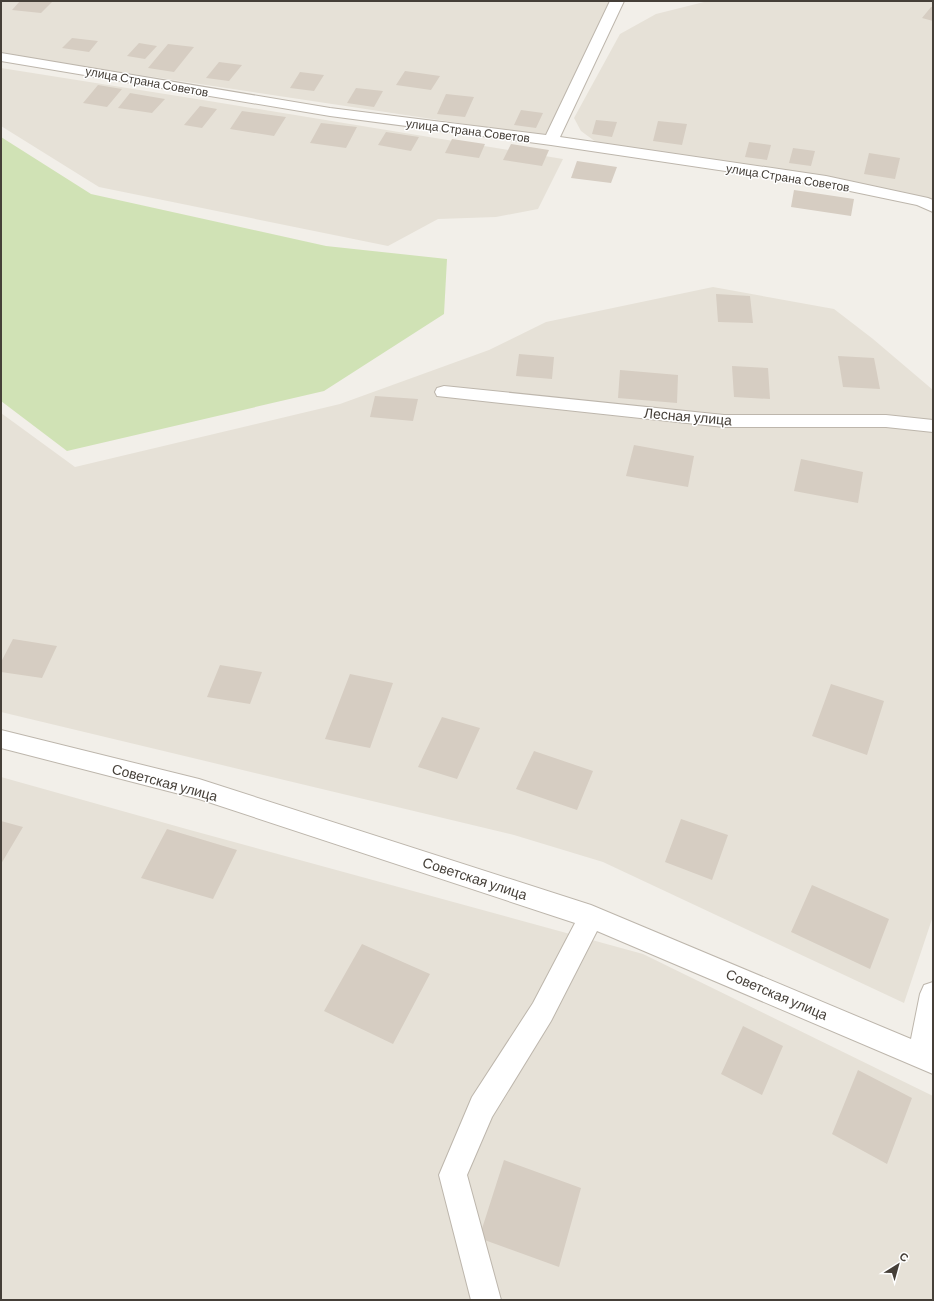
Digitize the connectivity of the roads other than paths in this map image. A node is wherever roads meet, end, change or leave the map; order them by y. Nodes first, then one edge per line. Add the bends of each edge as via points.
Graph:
1 (617, 1) edge
2 (1, 57) edge
3 (551, 140) junction
4 (933, 207) edge
5 (444, 392) dead end
6 (933, 426) edge
7 (1, 739) edge
8 (591, 917) junction
9 (933, 994) edge
10 (928, 1058) edge
11 (486, 1300) edge

1 - 3 street
2 - 3 street, улица Страна Советов via 330,112
3 - 4 street, улица Страна Советов via 826,181 922,201
5 - 6 street, Лесная улица via 724,421 886,421
7 - 8 street, Советская улица via 199,789
8 - 10 street, Советская улица
8 - 11 street via 542,1012 482,1107 452,1175
9 - 10 street

